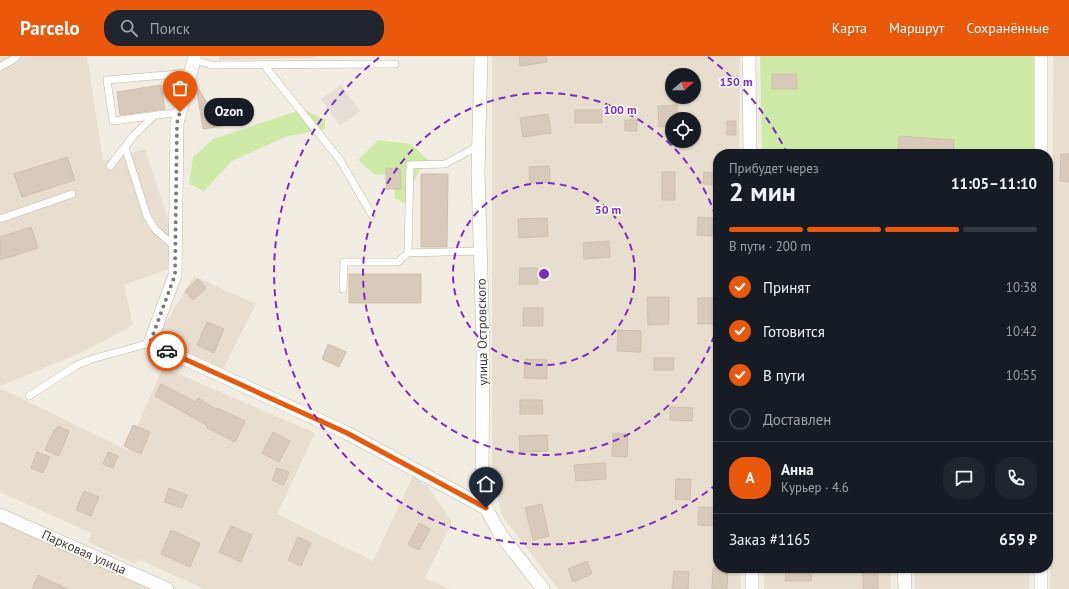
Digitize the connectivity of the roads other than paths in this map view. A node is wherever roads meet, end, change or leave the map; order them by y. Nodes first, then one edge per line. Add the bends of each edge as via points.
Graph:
1 (17, 56) edge
2 (481, 56) edge
3 (749, 56) edge
4 (1041, 56) edge
5 (193, 63) edge
6 (264, 64) junction
7 (395, 64) dead end
8 (0, 67) edge
9 (180, 112) junction
10 (155, 116) junction
11 (478, 146) junction
12 (125, 147) junction
13 (750, 149) edge
14 (1041, 149) edge
15 (110, 166) dead end
16 (72, 194) dead end
17 (372, 215) dead end
18 (0, 219) edge
19 (176, 247) junction
20 (480, 251) junction
21 (408, 252) junction
22 (343, 289) dead end
23 (150, 343) junction
24 (29, 396) dead end
25 (486, 508) junction
26 (0, 515) edge
27 (752, 573) edge
28 (904, 573) edge
29 (1041, 573) edge
30 (167, 589) edge
31 (543, 589) edge
32 (752, 589) edge
33 (905, 589) edge
34 (1041, 589) edge

1 - 8 lane
2 - 11 street, улица Островского
3 - 13 street
4 - 14 street
5 - 6 lane
5 - 9 street
5 - 10 lane via 107,80 112,121
6 - 7 lane
6 - 17 lane via 340,160
9 - 10 lane
9 - 19 street via 177,123
10 - 12 lane
11 - 20 street, улица Островского
11 - 21 lane via 445,164 410,165
12 - 15 lane
12 - 19 lane via 148,216 155,229
16 - 18 lane
19 - 23 street via 175,275
20 - 21 lane
20 - 25 street, улица Островского via 483,342 482,476
21 - 22 lane via 398,262 344,262
23 - 24 lane via 77,365
23 - 25 street via 347,433
25 - 31 street, улица Островского via 501,535
26 - 30 street, Парковая улица
27 - 32 street
28 - 33 street
29 - 34 street

